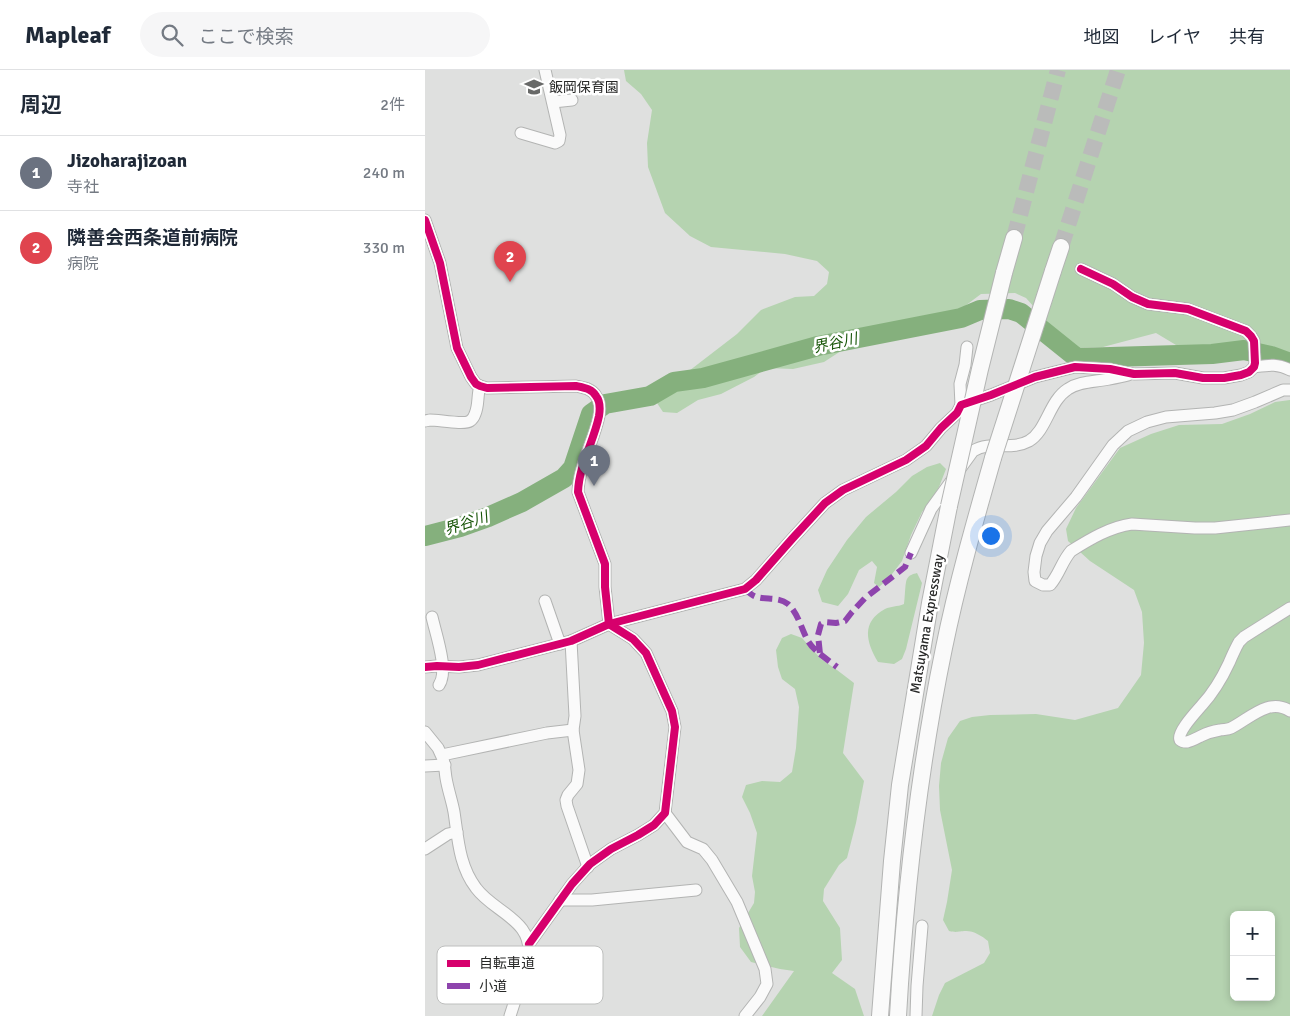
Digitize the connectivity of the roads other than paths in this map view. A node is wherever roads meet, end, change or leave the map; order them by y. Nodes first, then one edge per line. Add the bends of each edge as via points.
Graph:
1 (545, 70) edge
2 (572, 100) dead end
3 (553, 102) junction
4 (521, 133) dead end
5 (425, 220) edge
6 (1014, 238) tunnel mouth
7 (1061, 246) tunnel mouth
8 (1081, 269) dead end
9 (967, 347) dead end
10 (1255, 365) junction
11 (1290, 370) edge
12 (1134, 374) junction
13 (480, 386) junction
14 (1290, 390) edge
15 (961, 405) junction
16 (425, 421) edge
17 (1290, 520) edge
18 (911, 553) dead end
19 (545, 601) dead end
20 (1290, 608) edge
21 (432, 618) dead end
22 (609, 624) junction
23 (565, 642) junction
24 (443, 666) junction
25 (425, 667) edge
26 (439, 685) dead end
27 (1290, 711) edge
28 (573, 730) junction
29 (425, 732) edge
30 (443, 760) junction
31 (425, 766) edge
32 (665, 813) junction
33 (457, 832) junction
34 (425, 849) edge
35 (588, 867) junction
36 (696, 890) dead end
37 (560, 900) junction
38 (922, 926) dead end
39 (529, 944) joint
40 (514, 1004) edge
41 (510, 1016) edge
42 (745, 1016) edge
43 (880, 1016) edge
44 (898, 1016) edge
45 (917, 1016) edge

1 - 3 street
2 - 3 street
3 - 4 street via 559,141
5 - 13 street via 440,263 457,348 471,377
6 - 43 highway, Matsuyama Expressway, bridge via 980,369 930,603 901,785
7 - 44 highway, Matsuyama Expressway, bridge via 993,458 959,580 944,649 910,863
8 - 10 street via 1148,304 1188,309 1246,331 1254,341
9 - 15 street via 960,384
10 - 11 street via 1272,364
10 - 12 street via 1249,372 1224,378 1175,373
12 - 15 street via 1075,367 1035,377
12 - 18 street via 1081,383 1067,389 1055,401 1030,440 1019,445 981,446 973,451 931,509
13 - 16 street via 475,414 470,421
13 - 22 street via 576,386 589,389 596,395 600,414 582,468 578,492 605,564
14 - 17 street via 1233,410 1167,417 1128,431 1113,445 1039,543 1035,581 1043,586 1050,585 1071,551 1122,525 1205,528
15 - 22 street via 926,446 825,503 750,586
19 - 23 street
20 - 27 street via 1243,637 1219,681 1179,738 1188,742 1227,730 1268,707 1282,707
21 - 24 street
22 - 23 street
22 - 32 street via 633,639 646,653 672,711 675,727
23 - 24 street via 478,665
23 - 28 street via 575,716
24 - 25 street
24 - 26 street
28 - 30 street via 547,733
28 - 35 street via 579,770 577,784 566,800
29 - 30 street
30 - 31 street
30 - 33 street
32 - 35 street via 654,825 611,849
32 - 42 street via 687,842 703,849 712,860 737,902 765,969 767,984
33 - 34 street
33 - 39 street via 463,866 469,878 489,901 520,925
35 - 37 street
36 - 37 street
37 - 39 street
38 - 45 street
40 - 41 street

